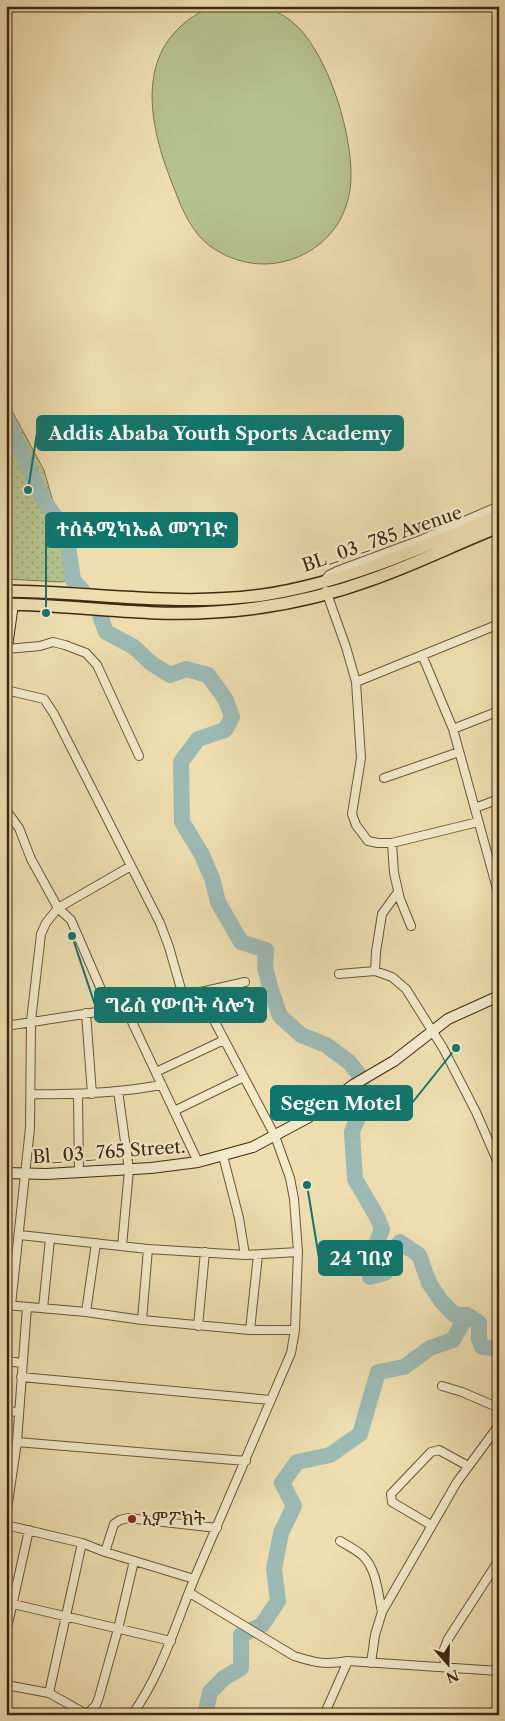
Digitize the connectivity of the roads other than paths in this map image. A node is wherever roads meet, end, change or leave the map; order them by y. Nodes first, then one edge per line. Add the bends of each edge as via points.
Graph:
1 (499, 506) edge
2 (499, 515) edge
3 (499, 527) edge
4 (324, 582) junction
5 (6, 592) edge
6 (327, 594) junction
7 (9, 604) edge
8 (499, 624) edge
9 (7, 649) edge
10 (6, 654) edge
11 (422, 654) junction
12 (356, 682) junction
13 (6, 690) edge
14 (499, 711) edge
15 (453, 729) junction
16 (459, 752) junction
17 (139, 756) dead end
18 (384, 778) dead end
19 (499, 799) edge
20 (475, 808) junction
21 (6, 810) edge
22 (478, 822) junction
23 (392, 843) junction
24 (131, 866) junction
25 (398, 892) junction
26 (498, 892) edge
27 (58, 908) junction
28 (411, 926) dead end
29 (375, 971) junction
30 (339, 974) dead end
31 (245, 982) dead end
32 (199, 992) junction
33 (183, 996) junction
34 (499, 996) edge
35 (125, 1007) junction
36 (110, 1010) junction
37 (86, 1013) junction
38 (31, 1021) junction
39 (6, 1026) edge
40 (431, 1031) junction
41 (224, 1040) junction
42 (156, 1072) junction
43 (244, 1077) junction
44 (162, 1085) junction
45 (118, 1092) junction
46 (31, 1094) junction
47 (92, 1094) junction
48 (78, 1095) junction
49 (174, 1111) junction
50 (275, 1136) junction
51 (223, 1156) junction
52 (198, 1162) junction
53 (499, 1165) edge
54 (129, 1170) junction
55 (6, 1173) edge
56 (80, 1173) junction
57 (26, 1174) junction
58 (20, 1235) junction
59 (50, 1239) junction
60 (96, 1243) junction
61 (122, 1246) junction
62 (148, 1249) junction
63 (204, 1252) junction
64 (298, 1252) junction
65 (245, 1255) junction
66 (258, 1255) junction
67 (9, 1305) edge
68 (27, 1307) junction
69 (43, 1308) junction
70 (86, 1312) junction
71 (142, 1320) junction
72 (198, 1326) junction
73 (250, 1330) junction
74 (295, 1330) junction
75 (6, 1361) edge
76 (22, 1363) junction
77 (22, 1377) junction
78 (442, 1386) dead end
79 (271, 1400) junction
80 (499, 1408) edge
81 (6, 1411) edge
82 (18, 1412) junction
83 (499, 1425) edge
84 (17, 1442) junction
85 (246, 1461) junction
86 (10, 1463) edge
87 (468, 1466) junction
88 (6, 1516) edge
89 (6, 1524) edge
90 (431, 1525) junction
91 (217, 1528) junction
92 (30, 1530) junction
93 (340, 1540) dead end
94 (82, 1543) junction
95 (105, 1552) junction
96 (499, 1560) edge
97 (134, 1561) junction
98 (194, 1579) junction
99 (190, 1593) junction
100 (13, 1604) junction
101 (382, 1612) junction
102 (66, 1617) junction
103 (118, 1629) junction
104 (6, 1633) edge
105 (171, 1641) junction
106 (348, 1661) junction
107 (371, 1663) junction
108 (445, 1666) junction
109 (499, 1670) edge
110 (6, 1685) edge
111 (48, 1693) junction
112 (87, 1714) edge
113 (132, 1715) edge
114 (324, 1715) edge

1 - 4 street via 337,571
2 - 4 main road, BL_03_785 Avenue
3 - 6 main road, BL_03_785 Avenue via 377,578
4 - 5 main road, BL_03_785 Avenue via 236,598 147,600
4 - 6 street
6 - 7 main road, BL_03_785 Avenue via 266,607 213,613
6 - 12 street
7 - 9 street
8 - 11 street
9 - 10 street
9 - 17 street via 53,642 86,653 97,665
11 - 12 street
11 - 15 street
12 - 23 street via 361,758 352,814 368,841
13 - 24 street via 44,699
14 - 15 street
15 - 16 street
16 - 18 street
16 - 20 street
19 - 20 street
20 - 22 street
21 - 27 street via 19,828 31,859
22 - 23 street
22 - 26 street
23 - 25 street
24 - 27 street
24 - 33 street via 160,923
25 - 28 street
25 - 29 street via 382,914
27 - 36 street via 71,920
27 - 38 street via 41,934
29 - 30 street
29 - 40 street via 392,977 406,989
31 - 32 street
32 - 33 street
32 - 41 street
33 - 35 street
34 - 40 street, Bl_03_765 Street.
35 - 36 street
35 - 42 street
36 - 37 street
37 - 38 street
37 - 47 street
38 - 39 street
38 - 46 street
40 - 50 street, Bl_03_765 Street. via 394,1061
40 - 53 street via 476,1112
41 - 42 street
41 - 43 street
42 - 44 street
43 - 49 street
43 - 50 street
44 - 45 street
44 - 49 street
45 - 47 street
45 - 54 street
46 - 48 street
46 - 57 street
47 - 48 street
48 - 56 street
49 - 52 street
50 - 51 street, Bl_03_765 Street.
50 - 64 street via 290,1178
51 - 52 street, Bl_03_765 Street.
51 - 65 street
52 - 54 street, Bl_03_765 Street.
54 - 56 street, Bl_03_765 Street.
54 - 61 street
55 - 57 street, Bl_03_765 Street.
56 - 57 street, Bl_03_765 Street.
57 - 58 street
58 - 59 street
58 - 67 street
59 - 60 street
59 - 69 street
60 - 61 street
60 - 70 street
61 - 62 street
62 - 63 street
62 - 71 street
63 - 65 street
63 - 72 street
64 - 66 street
64 - 74 street
65 - 66 street
66 - 73 street
67 - 68 street
68 - 69 street
68 - 76 street
69 - 70 street
70 - 71 street
71 - 72 street
72 - 73 street
73 - 74 street
74 - 79 street via 290,1353
75 - 76 street
76 - 77 street
77 - 79 street
77 - 82 street
78 - 80 street
79 - 85 street
81 - 82 street
82 - 84 street
83 - 87 street
84 - 85 street
84 - 86 street
85 - 91 street
86 - 88 street
87 - 90 street
87 - 90 street via 439,1450 432,1452 391,1494 392,1502
89 - 92 street
90 - 101 street
91 - 95 street via 128,1518 114,1524
91 - 98 street
92 - 94 street
92 - 100 street
93 - 101 street via 370,1564
94 - 95 street
94 - 102 street
95 - 97 street
96 - 108 street via 448,1638 444,1649
97 - 98 street
97 - 103 street
98 - 99 street
99 - 105 street
99 - 106 street via 294,1656 328,1664
100 - 102 street
100 - 104 street
101 - 107 street
102 - 103 street
102 - 111 street
103 - 105 street
103 - 112 street via 99,1697
105 - 113 street
106 - 107 street
106 - 114 street
107 - 108 street
108 - 109 street
110 - 111 street
111 - 112 street

